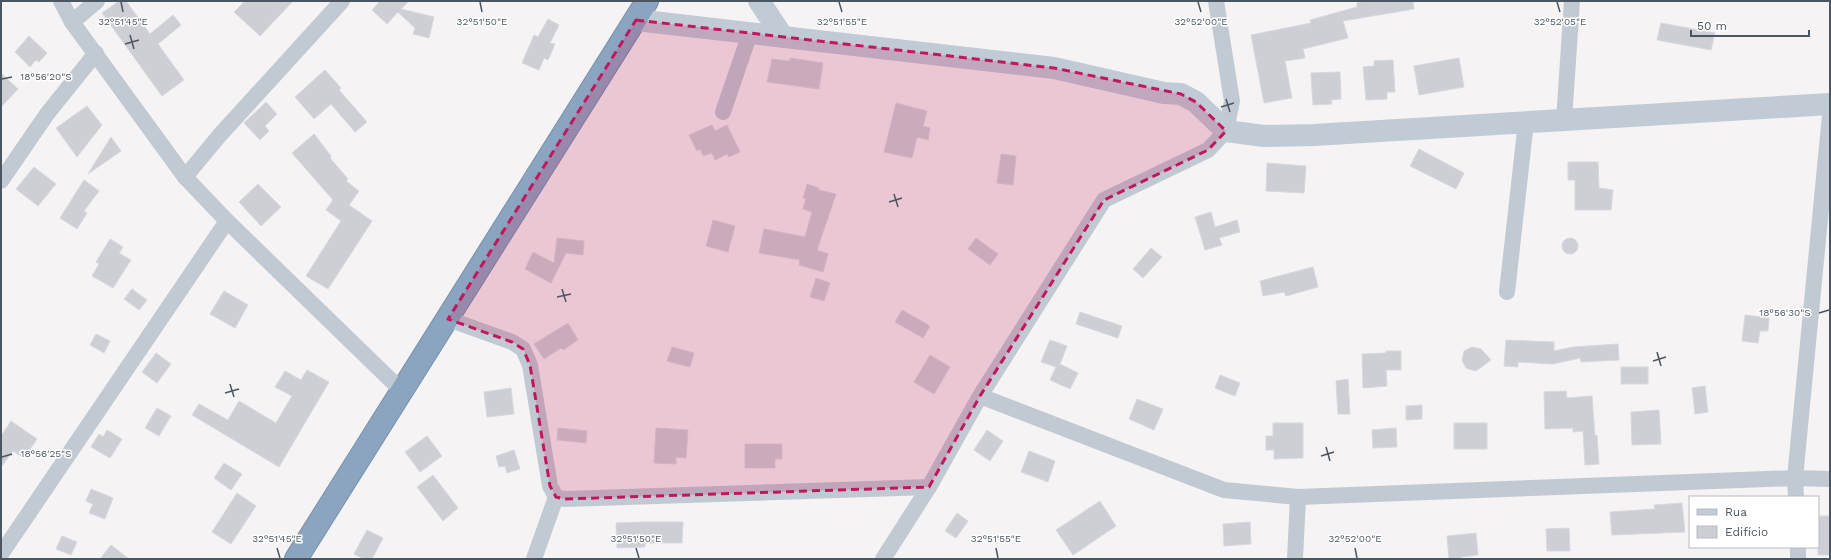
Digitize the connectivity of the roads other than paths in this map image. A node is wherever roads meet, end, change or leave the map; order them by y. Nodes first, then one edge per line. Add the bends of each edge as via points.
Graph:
1 (61, 1) edge
2 (97, 1) edge
3 (342, 1) edge
4 (647, 1) edge
5 (759, 1) edge
6 (1216, 1) edge
7 (1572, 1) edge
8 (636, 20) junction
9 (72, 22) junction
10 (750, 33) junction
11 (783, 37) junction
12 (96, 54) junction
13 (1830, 104) edge
14 (723, 112) dead end
15 (1830, 115) edge
16 (1564, 120) junction
17 (1526, 122) junction
18 (1226, 131) junction
19 (185, 177) junction
20 (1, 181) edge
21 (227, 220) junction
22 (1507, 292) dead end
23 (448, 319) junction
24 (402, 391) junction
25 (980, 396) junction
26 (1795, 478) junction
27 (1830, 479) edge
28 (929, 487) junction
29 (1796, 496) edge
30 (556, 497) junction
31 (1298, 497) junction
32 (1798, 548) edge
33 (1, 554) edge
34 (296, 559) edge
35 (534, 559) edge
36 (883, 559) edge
37 (1295, 559) edge
38 (1798, 559) edge

1 - 9 street
2 - 9 street
3 - 19 street
4 - 8 highway
5 - 11 street
6 - 18 street via 1232,101
7 - 16 street
8 - 10 street
8 - 23 highway
9 - 12 street
10 - 11 street
10 - 14 street
11 - 18 street via 1054,68 1164,93 1181,94 1196,102
12 - 19 street
12 - 20 street via 47,114
13 - 16 street
15 - 26 street
16 - 17 street
17 - 18 street via 1314,135 1264,136
17 - 22 street
18 - 25 street via 1208,150 1104,200
19 - 21 street
21 - 24 street
21 - 33 street
23 - 24 highway
23 - 30 street via 512,342 523,350 530,365 550,486
24 - 34 highway
25 - 28 street
25 - 31 street via 1224,490
26 - 27 street
26 - 29 street
26 - 31 street
28 - 30 street via 565,499
28 - 36 street
30 - 35 street
31 - 37 street
32 - 38 street

